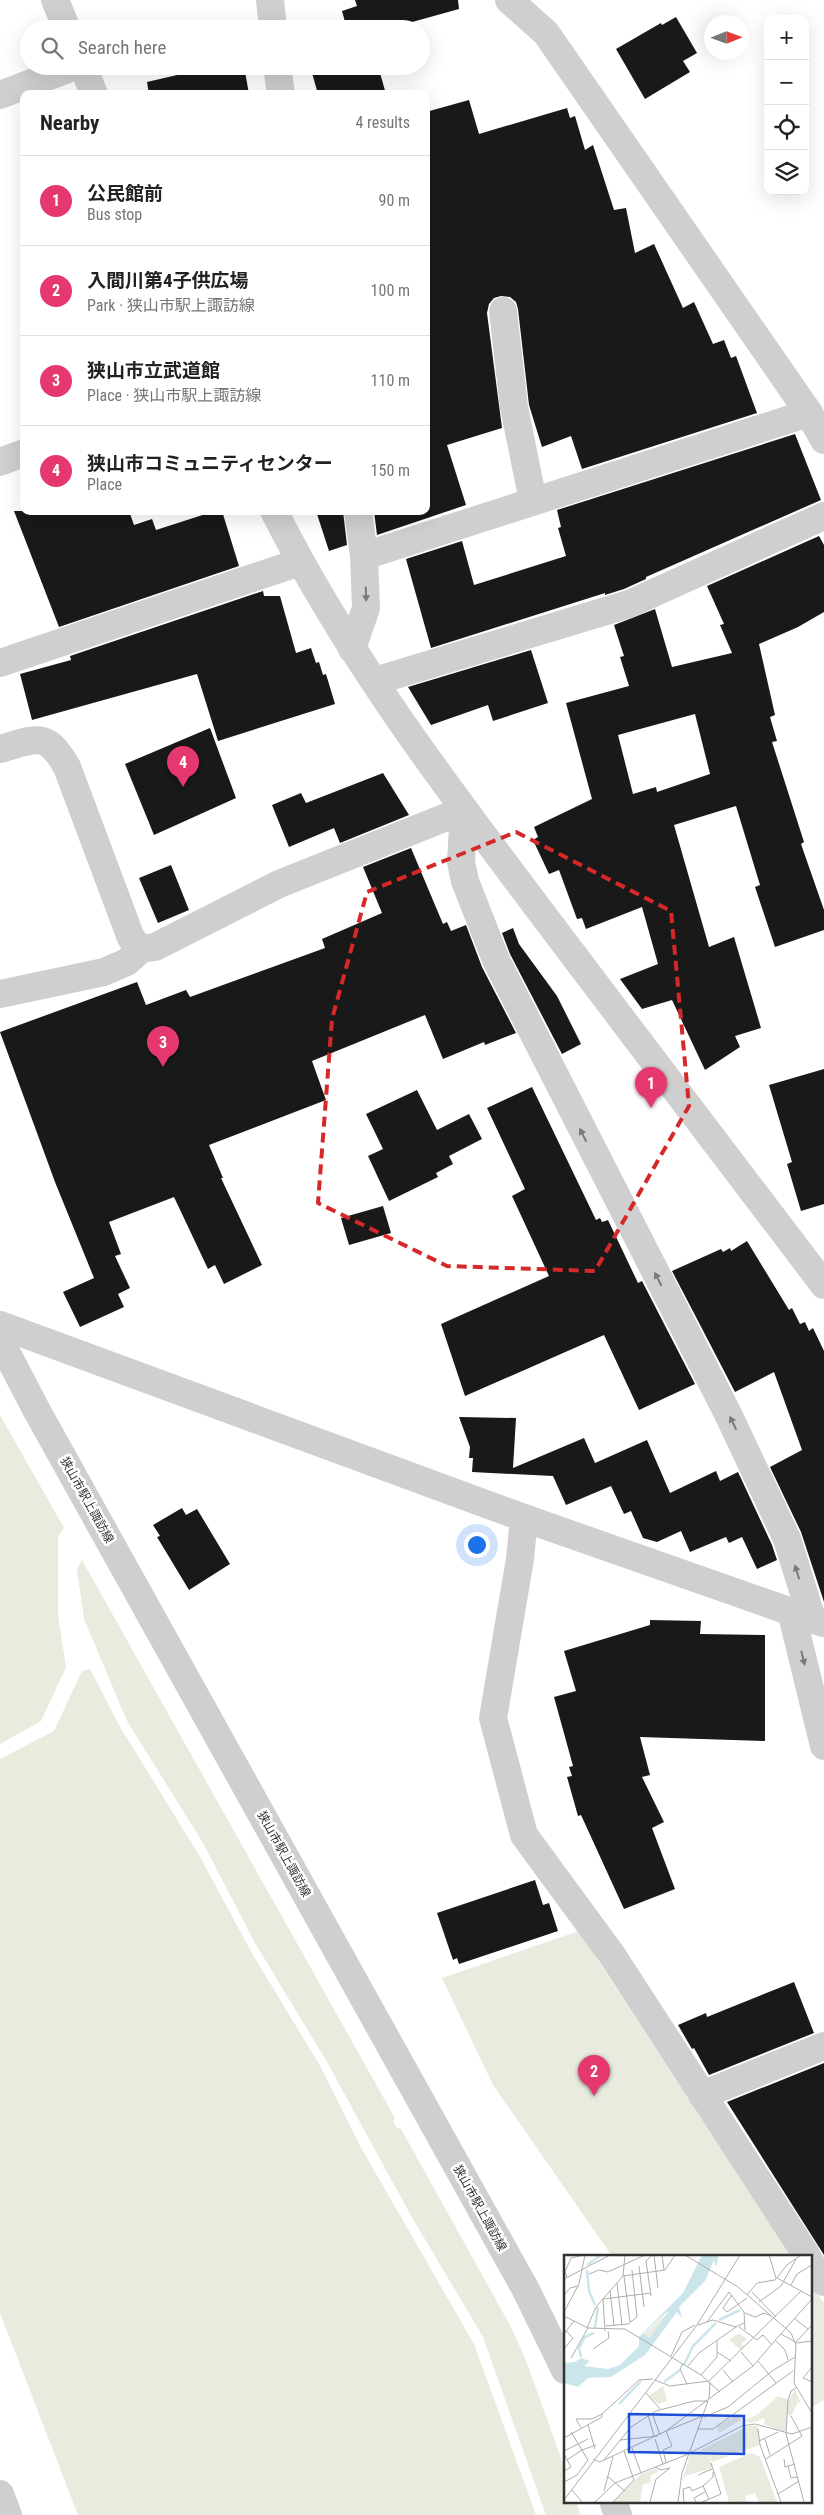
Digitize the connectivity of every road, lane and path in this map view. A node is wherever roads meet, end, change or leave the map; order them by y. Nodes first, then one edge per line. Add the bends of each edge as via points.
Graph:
1 (55, 0) edge
2 (270, 0) edge
3 (508, 0) edge
4 (63, 20) edge
5 (272, 20) edge
6 (53, 75) edge
7 (87, 75) edge
8 (278, 75) edge
9 (92, 90) edge
10 (280, 90) edge
11 (0, 96) edge
12 (503, 311) dead end
13 (809, 413) junction
14 (824, 440) edge
15 (20, 454) edge
16 (0, 462) edge
17 (533, 501) junction
18 (276, 515) edge
19 (359, 515) edge
20 (824, 516) edge
21 (364, 556) junction
22 (300, 562) junction
23 (352, 649) junction
24 (0, 663) edge
25 (375, 681) junction
26 (0, 749) edge
27 (464, 810) junction
28 (141, 949) junction
29 (0, 994) edge
30 (824, 1286) edge
31 (0, 1325) edge
32 (0, 1340) edge
33 (524, 1518) junction
34 (809, 1618) edge
35 (824, 1746) edge
36 (824, 2046) edge
37 (702, 2095) junction
38 (809, 2255) edge
39 (564, 2368) edge
40 (0, 2494) edge
41 (614, 2502) edge
42 (8, 2515) edge
43 (618, 2515) edge

1 - 4 street
2 - 5 street
3 - 13 street via 546,33
6 - 11 street
7 - 9 street
8 - 10 street
12 - 17 street via 514,407
13 - 14 street
13 - 17 street
15 - 16 street
17 - 21 street
18 - 22 street
19 - 21 street
20 - 25 street via 629,604
21 -> 23 street via 366,608
22 - 23 street
22 - 24 street
23 - 25 street
25 - 27 street
26 - 28 street via 36,739 57,749 67,767 131,938
27 - 28 street via 280,884 163,943
27 - 30 street
34 -> 27 street via 787,1539 728,1414 496,960 465,881 461,862
28 - 29 street via 127,962 104,972
31 - 33 street
32 - 39 street, 狭山市駅上諏訪線 via 511,2264
33 - 34 street
33 - 37 street via 493,1718 524,1835 612,1954
34 -> 35 street
36 - 37 street
37 - 38 street
40 - 42 street
41 - 43 street

